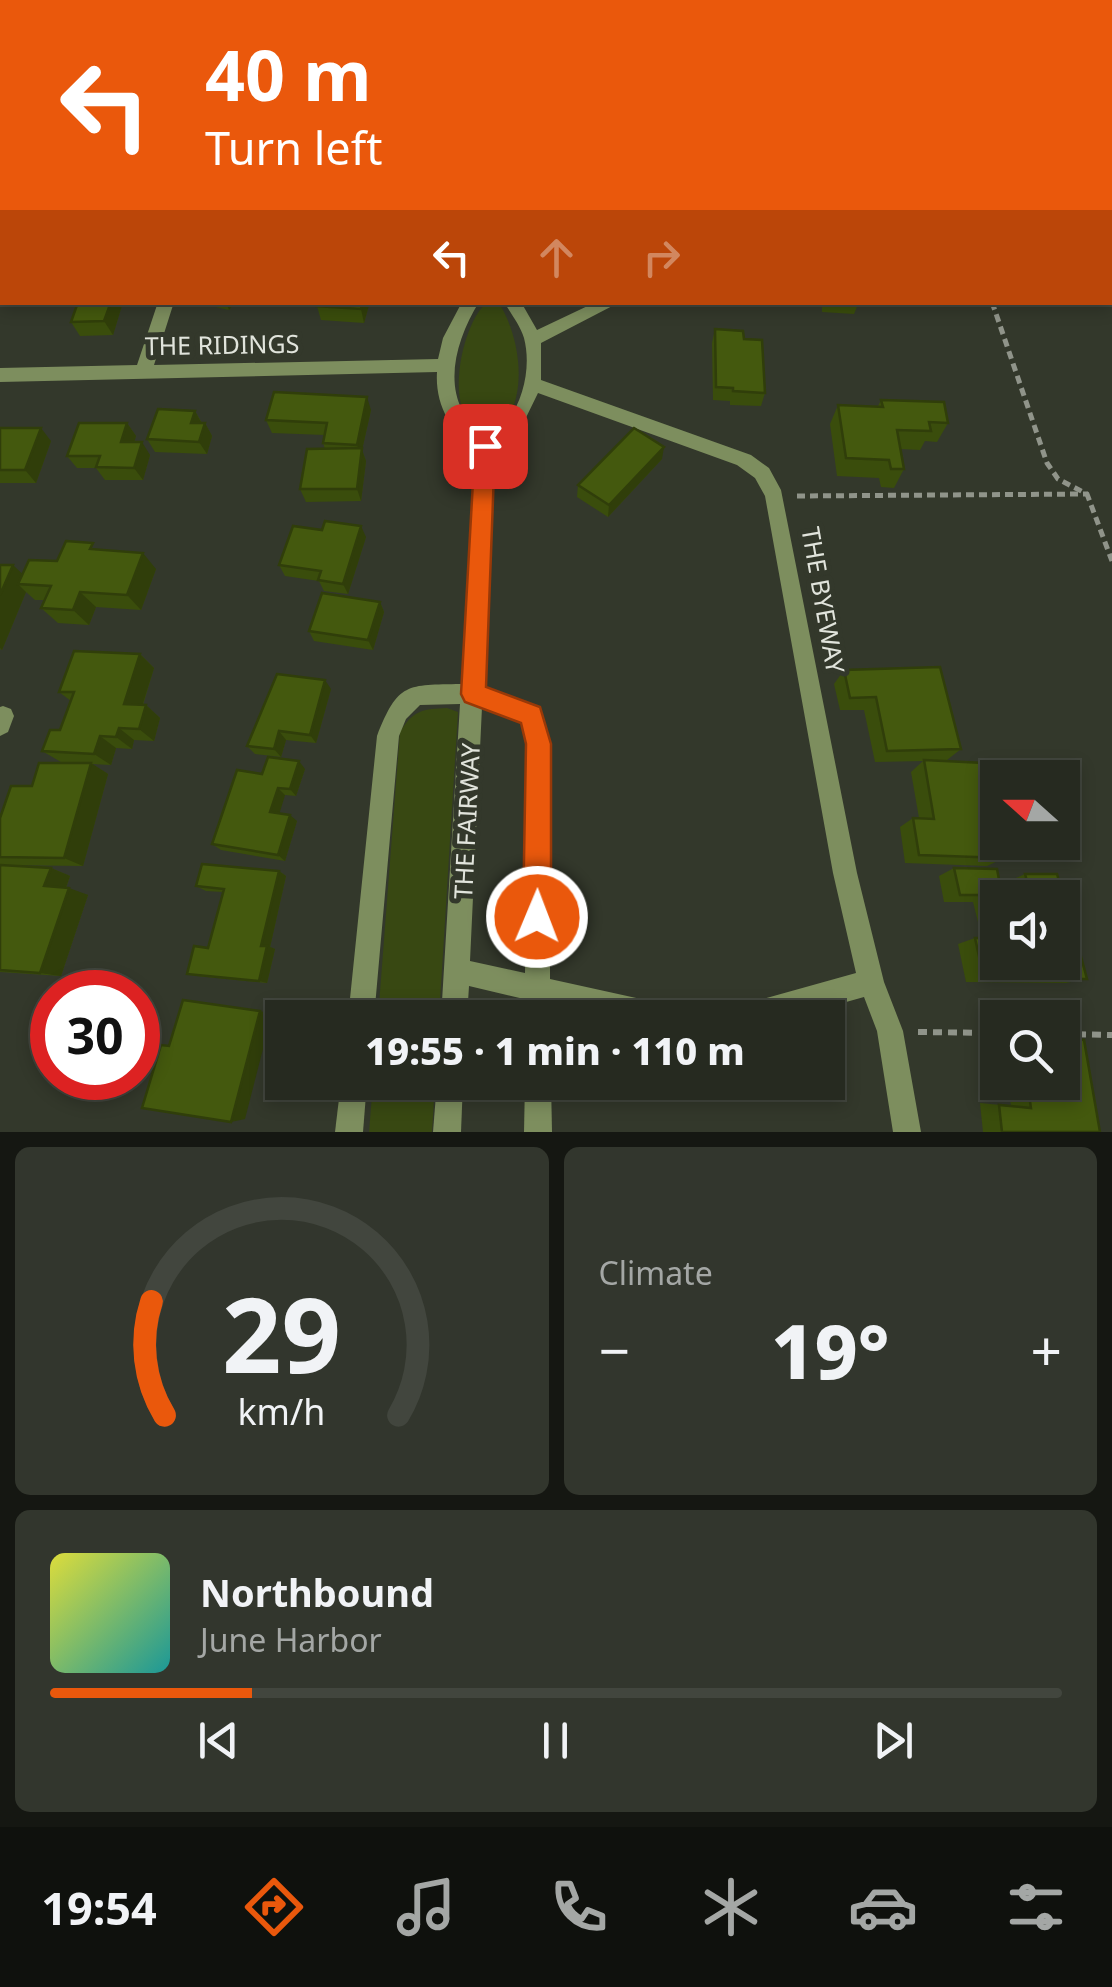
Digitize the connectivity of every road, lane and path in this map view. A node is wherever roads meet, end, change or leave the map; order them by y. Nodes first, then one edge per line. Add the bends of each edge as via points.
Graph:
1 (165, 305) edge
2 (469, 305) edge
3 (514, 305) edge
4 (606, 305) edge
5 (993, 305) edge
6 (532, 340) junction
7 (444, 366) junction
8 (144, 370) junction
9 (0, 375) edge
10 (532, 384) junction
11 (485, 446) junction
12 (1087, 494) junction
13 (774, 496) junction
14 (1112, 561) edge
15 (474, 694) junction
16 (458, 971) junction
17 (872, 982) junction
18 (537, 987) junction
19 (362, 1000) edge
20 (456, 1000) edge
21 (537, 1000) edge
22 (592, 1000) edge
23 (806, 1000) edge
24 (890, 1031) junction
25 (980, 1033) edge
26 (1080, 1034) edge
27 (1112, 1034) edge
28 (352, 1100) edge
29 (449, 1100) edge
30 (538, 1100) edge
31 (349, 1132) edge
32 (447, 1132) edge
33 (538, 1132) edge
34 (907, 1132) edge

1 - 8 street
2 - 7 street via 452,332
3 - 6 street
4 - 6 street
5 - 12 path via 1048,464 1058,479
6 - 10 street
7 - 8 street, THE RIDINGS
7 - 11 street via 459,425
8 - 9 street, THE RIDINGS
10 - 11 street via 506,435
10 - 13 street via 744,460 762,473
11 - 15 street, THE FAIRWAY
12 - 13 path
12 - 14 path
13 - 17 street, THE BYEWAY
15 - 16 street, THE FAIRWAY
15 - 18 street via 531,715 539,744
15 - 19 street via 415,695 388,736
16 - 18 street
16 - 20 street, THE FAIRWAY
17 - 23 street
17 - 24 street, THE BYEWAY
18 - 21 street
18 - 22 street
24 - 25 path
24 - 34 street, THE BYEWAY
26 - 27 path
28 - 31 street
29 - 32 street
30 - 33 street

